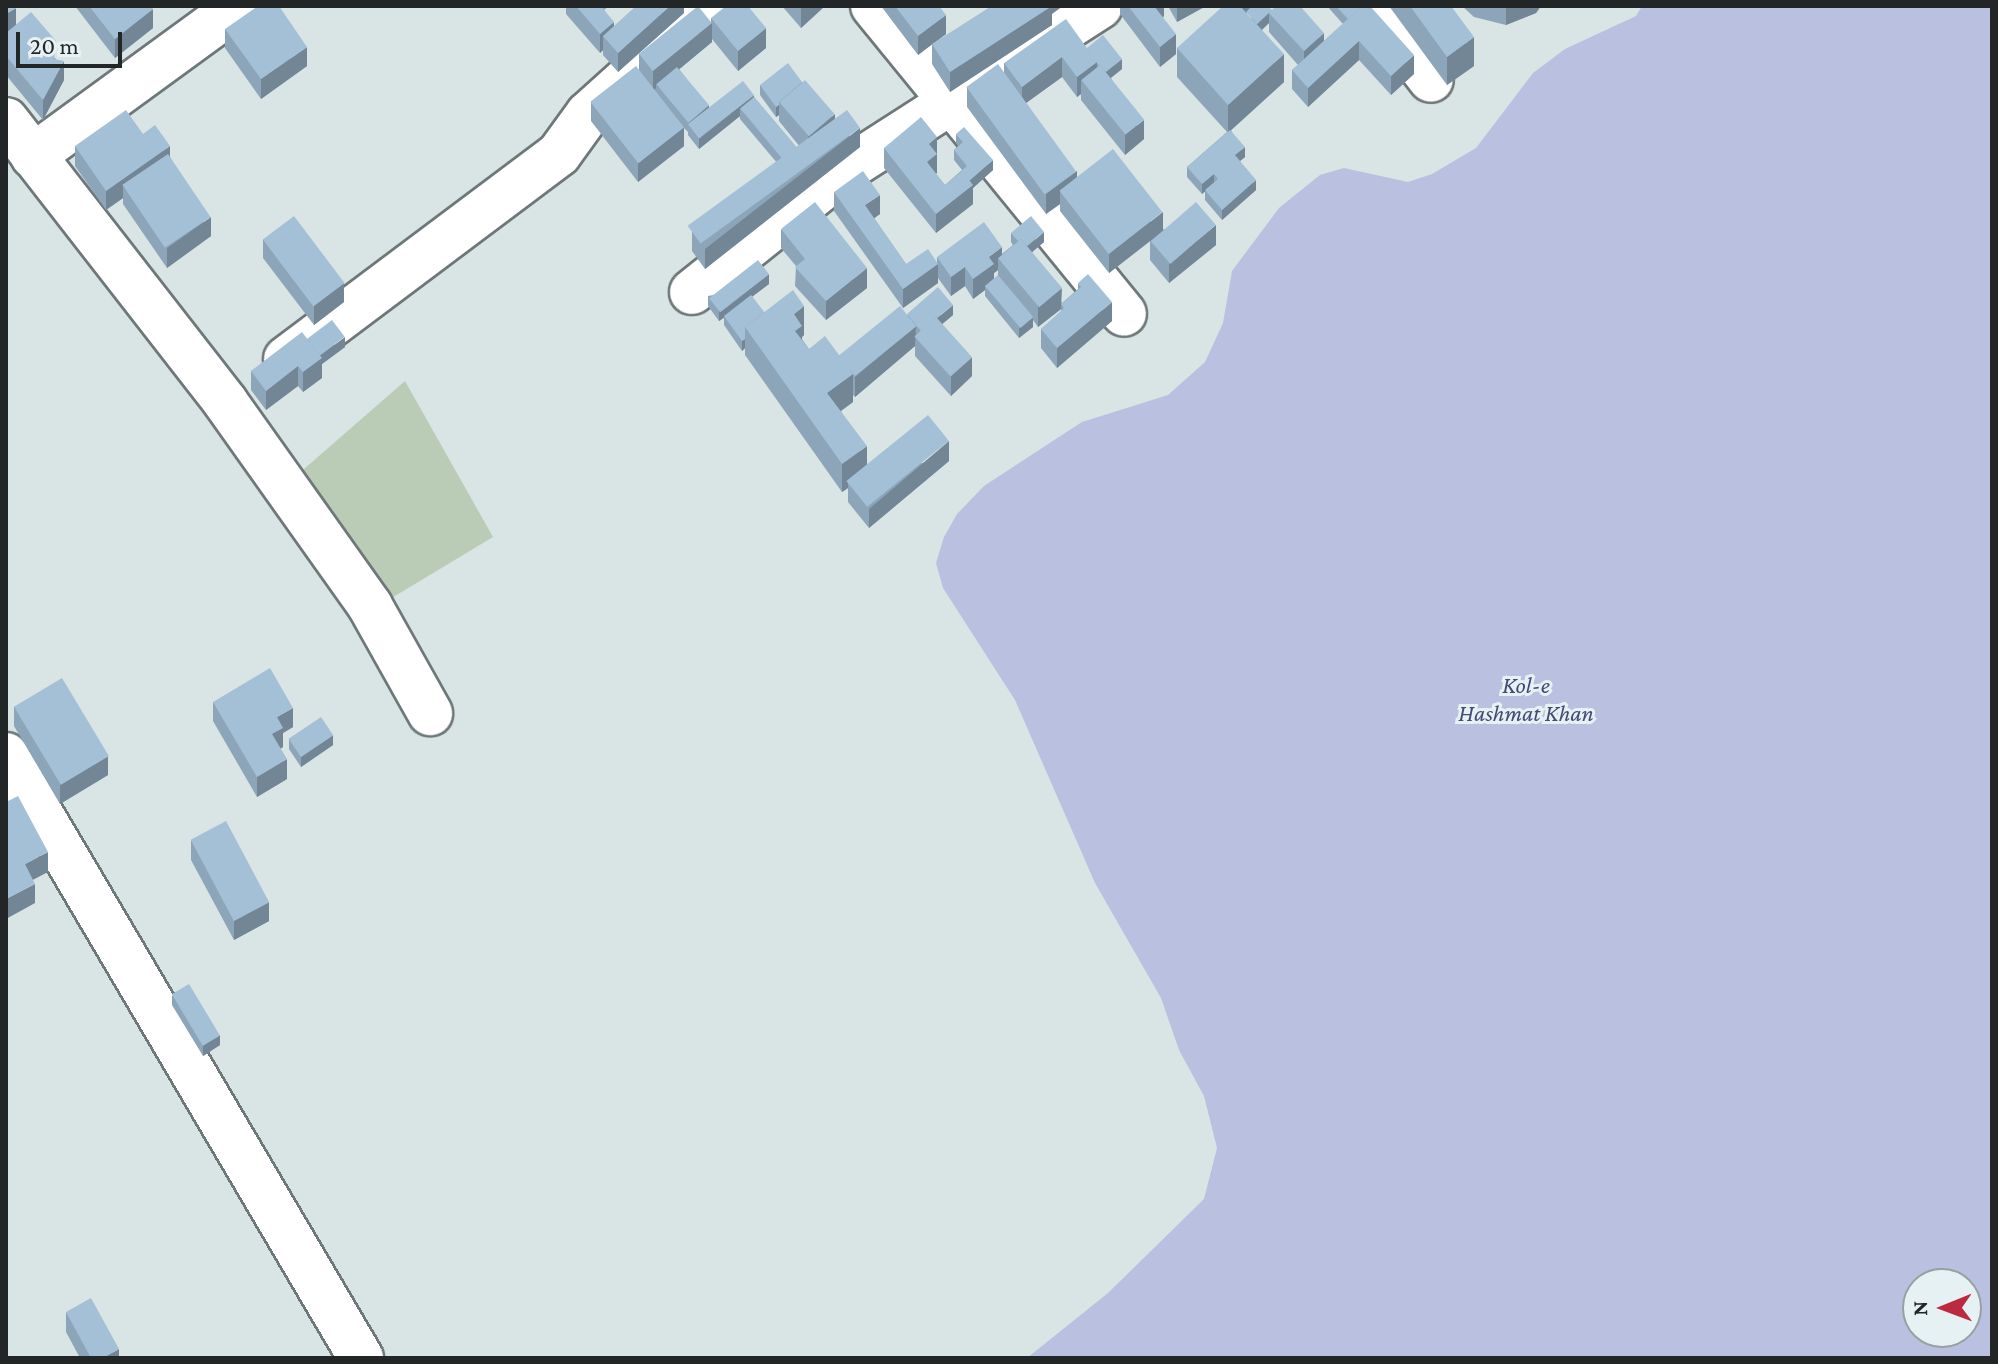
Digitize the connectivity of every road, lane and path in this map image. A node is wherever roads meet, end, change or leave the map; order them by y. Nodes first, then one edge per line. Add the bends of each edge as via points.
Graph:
1 (239, 6) edge
2 (708, 6) edge
3 (873, 6) edge
4 (1100, 6) edge
5 (1374, 6) edge
6 (1431, 80) dead end
7 (953, 102) junction
8 (6, 120) edge
9 (33, 156) junction
10 (692, 292) dead end
11 (1124, 314) dead end
12 (226, 403) junction
13 (430, 713) dead end
14 (6, 755) edge
15 (361, 1358) edge

1 - 9 street
2 - 12 street via 588,114 559,154
3 - 7 street
4 - 7 street
5 - 6 street
7 - 10 street via 845,170
7 - 11 street
8 - 9 street
9 - 12 street
12 - 13 street via 370,606
14 - 15 street

